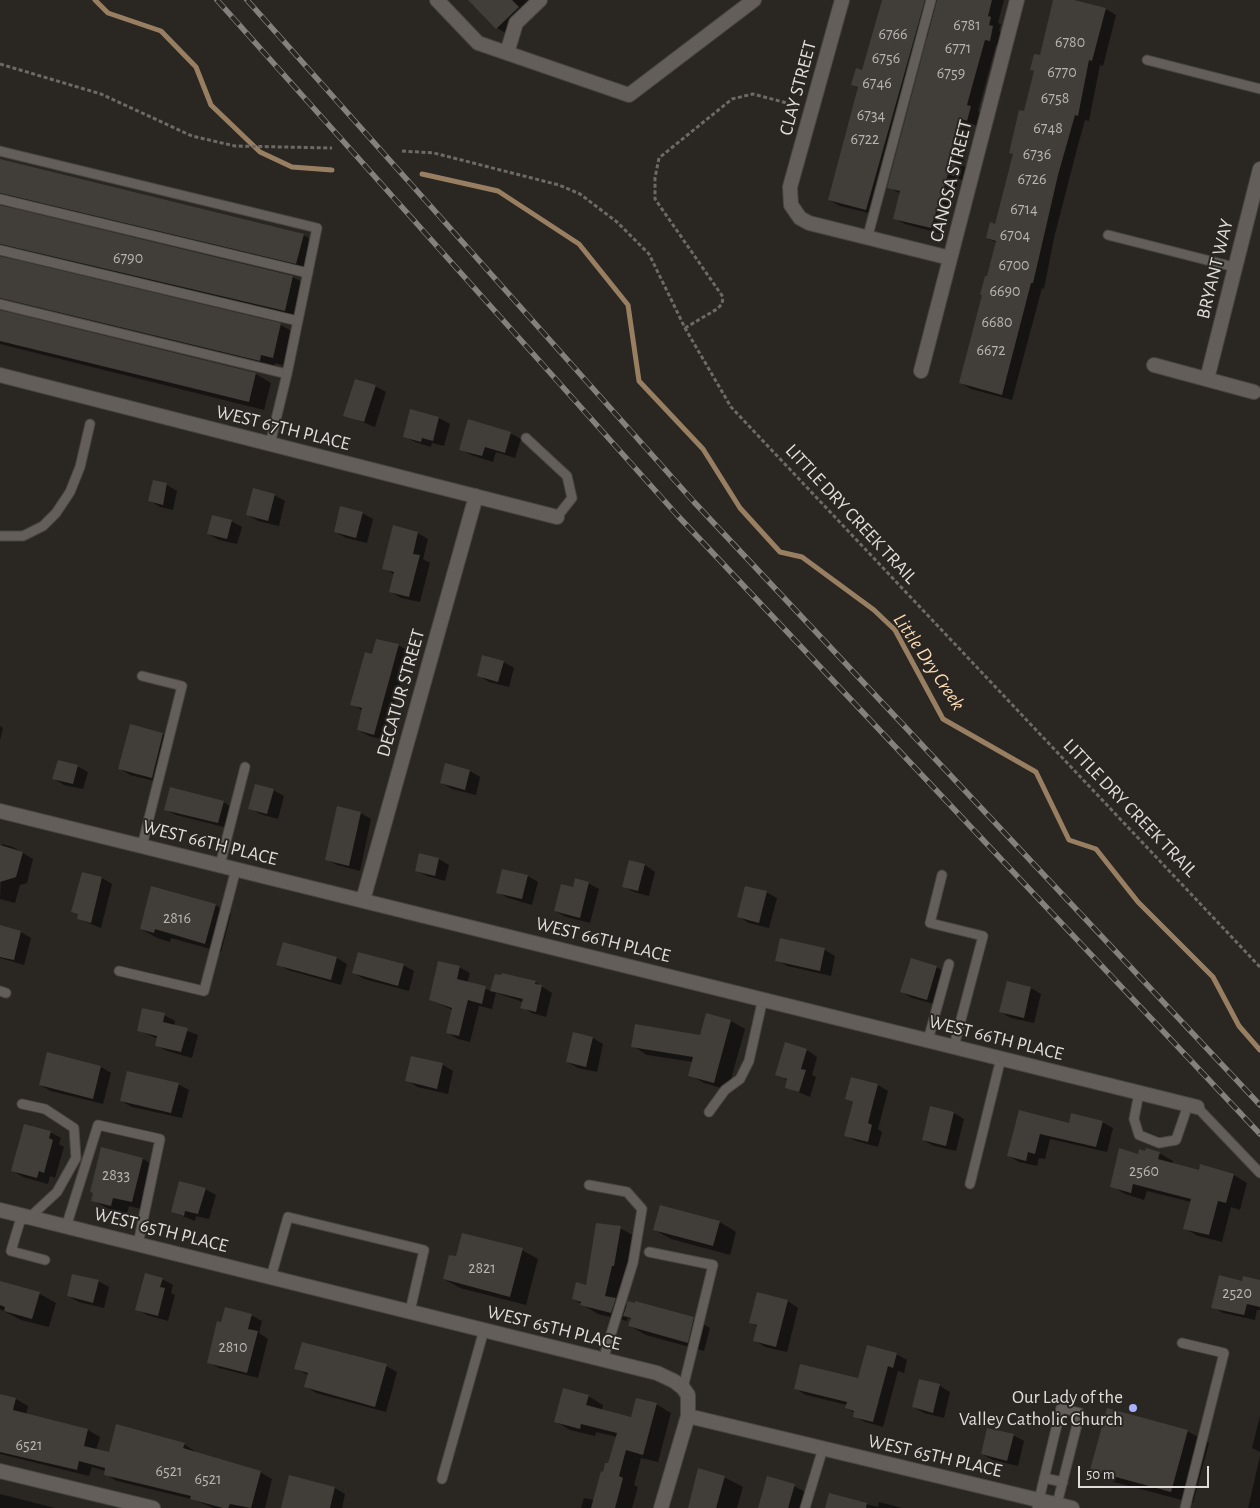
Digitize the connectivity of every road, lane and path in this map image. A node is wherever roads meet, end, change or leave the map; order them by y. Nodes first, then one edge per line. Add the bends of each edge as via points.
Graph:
1 (437, 0) edge
2 (540, 0) edge
3 (754, 0) edge
4 (842, 0) edge
5 (931, 0) edge
6 (1016, 0) edge
7 (507, 53) junction
8 (1147, 60) dead end
9 (0, 64) edge
10 (1260, 89) edge
11 (811, 109) junction
12 (332, 148) dead end
13 (0, 151) edge
14 (402, 151) dead end
15 (1260, 169) edge
16 (0, 199) edge
17 (1108, 235) dead end
18 (867, 239) junction
19 (0, 250) edge
20 (950, 258) junction
21 (1234, 267) junction
22 (308, 273) junction
23 (0, 304) edge
24 (298, 321) junction
25 (685, 328) junction
26 (1154, 365) dead end
27 (922, 371) dead end
28 (288, 374) junction
29 (0, 375) edge
30 (1207, 379) junction
31 (1254, 392) dead end
32 (90, 424) dead end
33 (526, 438) dead end
34 (270, 444) junction
35 (476, 496) junction
36 (556, 517) joint
37 (0, 536) edge
38 (142, 676) dead end
39 (245, 767) dead end
40 (0, 811) edge
41 (142, 846) junction
42 (220, 865) junction
43 (236, 869) junction
44 (942, 875) dead end
45 (363, 900) junction
46 (949, 964) dead end
47 (1260, 967) edge
48 (119, 970) dead end
49 (762, 998) junction
50 (928, 1040) junction
51 (954, 1046) junction
52 (1002, 1058) junction
53 (1139, 1093) junction
54 (22, 1104) dead end
55 (1192, 1106) junction
56 (709, 1112) dead end
57 (1260, 1173) edge
58 (589, 1184) dead end
59 (970, 1184) dead end
60 (0, 1210) edge
61 (30, 1218) junction
62 (66, 1226) junction
63 (138, 1244) junction
64 (649, 1252) dead end
65 (45, 1260) dead end
66 (271, 1277) junction
67 (410, 1311) junction
68 (484, 1330) junction
69 (1182, 1343) dead end
70 (603, 1360) junction
71 (683, 1388) junction
72 (688, 1416) junction
73 (823, 1448) junction
74 (0, 1470) edge
75 (1044, 1478) junction
76 (442, 1479) dead end
77 (1062, 1482) junction
78 (1038, 1504) edge
79 (1057, 1504) junction
80 (153, 1508) edge
81 (661, 1508) edge
82 (805, 1508) edge
83 (1072, 1508) edge
84 (1186, 1508) edge

1 - 7 street via 478,42
2 - 7 street via 516,23
3 - 7 street via 629,95
4 - 11 street, CLAY STREET
5 - 18 lane
6 - 20 street, CANOSA STREET
8 - 10 lane
9 - 12 path via 101,94 192,136 235,146
11 - 18 street, CLAY STREET via 790,187 791,205 800,218 809,223
11 - 25 path via 753,94 732,99 659,158 655,199 723,297 717,310
13 - 22 lane via 318,228
14 - 25 path, LITTLE DRY CREEK TRAIL via 434,153 476,163 559,184 580,194 617,222 649,254
15 - 21 street, BRYANT WAY
16 - 22 lane
17 - 21 lane
18 - 20 street
19 - 24 lane
20 - 27 street, CANOSA STREET
21 - 30 street, BRYANT WAY
22 - 24 lane
23 - 28 lane
24 - 28 lane
25 - 47 path, LITTLE DRY CREEK TRAIL via 731,407
26 - 30 street
28 - 34 lane
29 - 34 street, WEST 67TH PLACE
30 - 31 street
32 - 37 lane via 80,467 70,492 56,513 43,526 23,536
33 - 36 lane via 568,476 572,498
34 - 35 street, WEST 67TH PLACE
35 - 36 street, WEST 67TH PLACE
35 - 45 street, DECATUR STREET
38 - 41 lane via 182,686
39 - 42 lane
40 - 41 street, WEST 66TH PLACE
41 - 42 street, WEST 66TH PLACE
42 - 43 street, WEST 66TH PLACE
43 - 45 street, WEST 66TH PLACE
43 - 48 lane via 204,991
44 - 51 lane via 930,923 983,936
45 - 49 street, WEST 66TH PLACE
46 - 50 lane
49 - 50 street, WEST 66TH PLACE
49 - 56 lane via 748,1061 740,1079 725,1090
50 - 51 street, WEST 66TH PLACE
51 - 52 street, WEST 66TH PLACE
52 - 53 street, WEST 66TH PLACE
52 - 59 lane
53 - 55 street, WEST 66TH PLACE
53 - 55 lane via 1134,1120 1140,1135 1159,1143 1176,1140
54 - 61 lane via 45,1109 74,1128 76,1158 57,1192
55 - 57 lane
58 - 70 lane via 627,1192 642,1209 632,1263
60 - 61 street, WEST 65TH PLACE
61 - 62 street, WEST 65TH PLACE
61 - 65 lane via 20,1221 11,1251
62 - 63 street, WEST 65TH PLACE
62 - 63 lane via 98,1125 160,1138
63 - 66 street, WEST 65TH PLACE
64 - 71 lane via 713,1265
66 - 67 street, WEST 65TH PLACE
66 - 67 lane via 288,1217 424,1250
67 - 68 street, WEST 65TH PLACE
68 - 70 street, WEST 65TH PLACE
68 - 76 lane
69 - 84 lane via 1224,1353
70 - 71 street, WEST 65TH PLACE via 657,1373
71 - 72 street via 688,1395
72 - 73 street, WEST 65TH PLACE
72 - 81 street
73 - 78 street, WEST 65TH PLACE
73 - 82 lane
74 - 80 street
75 - 77 lane
75 - 77 lane via 1061,1408 1080,1413
75 - 78 lane
77 - 79 lane
78 - 79 street, WEST 65TH PLACE
79 - 83 street, WEST 65TH PLACE

